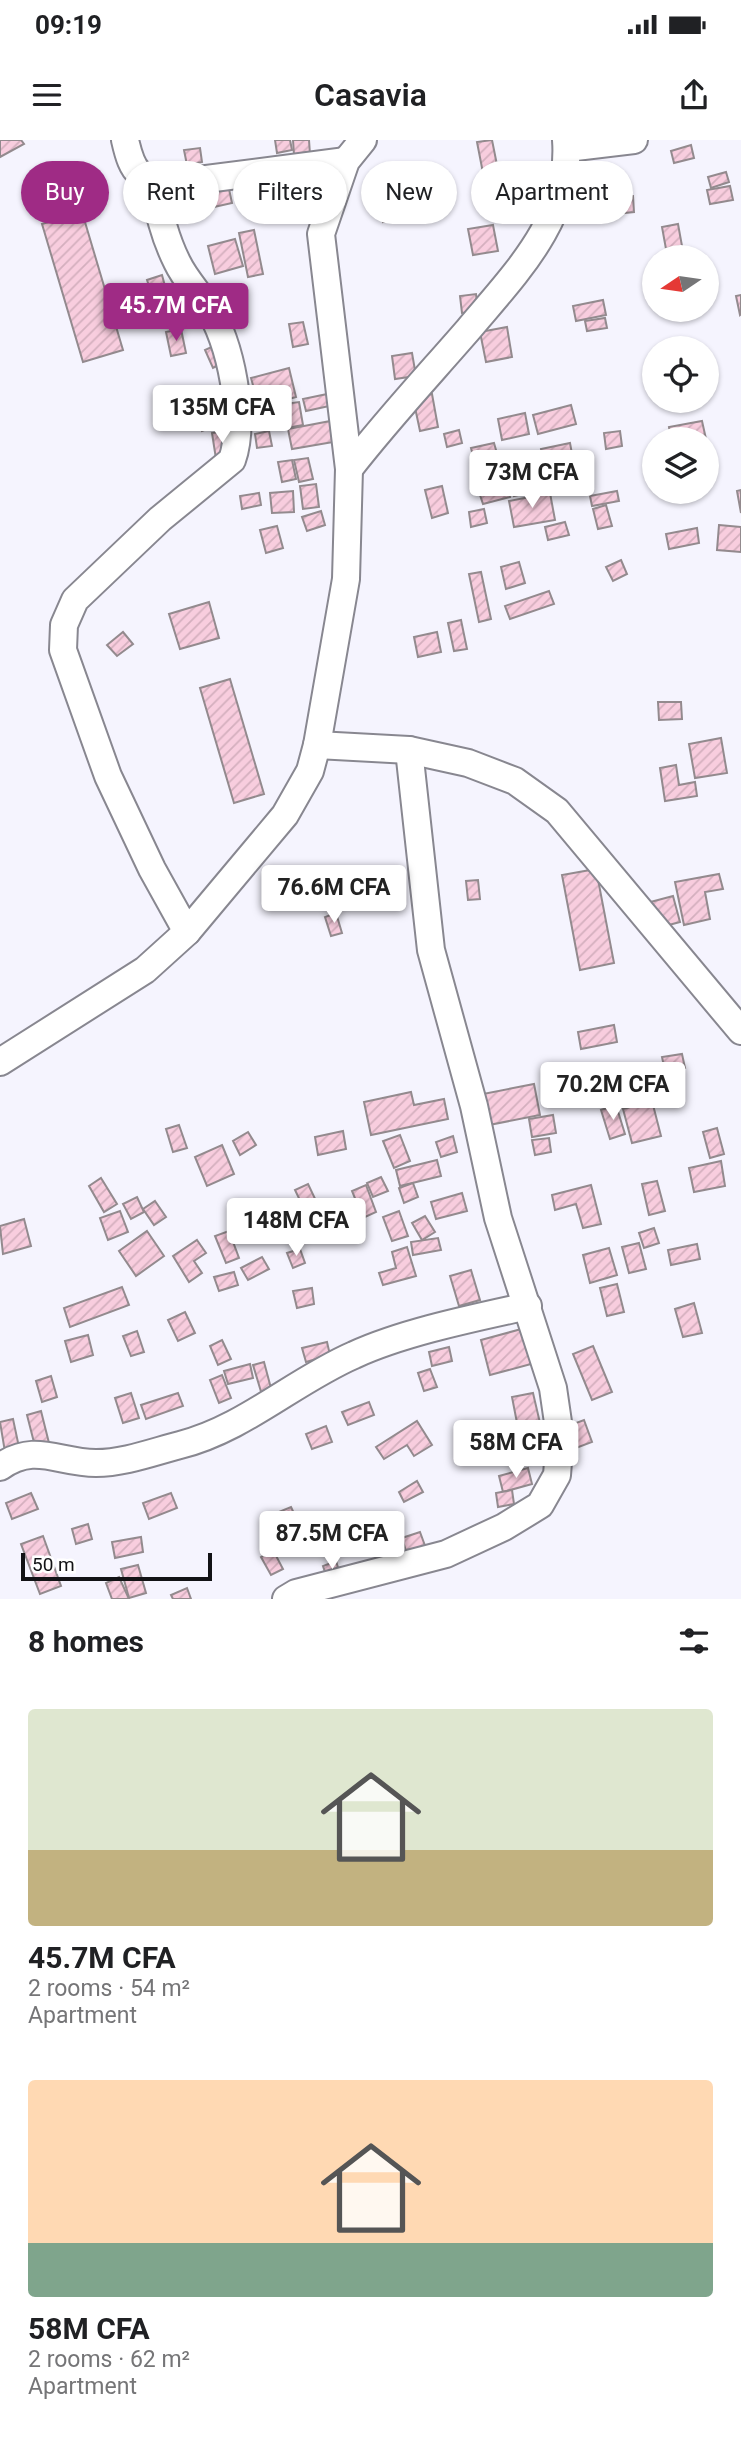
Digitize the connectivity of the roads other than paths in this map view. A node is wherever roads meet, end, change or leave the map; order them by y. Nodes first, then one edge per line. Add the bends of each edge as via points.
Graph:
1 (125, 140) edge
2 (363, 140) edge
3 (634, 140) edge
4 (567, 144) edge
5 (345, 160) junction
6 (129, 161) edge
7 (219, 177) edge
8 (162, 224) edge
9 (349, 469) junction
10 (317, 746) junction
11 (409, 750) junction
12 (187, 932) junction
13 (741, 1031) edge
14 (0, 1062) edge
15 (528, 1306) junction
16 (0, 1467) edge
17 (286, 1599) edge

1 - 6 street
2 - 5 street
3 - 4 street
4 - 9 street via 564,179 552,217 526,263
5 - 7 street
5 - 9 street via 321,234
8 - 12 street via 177,264 223,336 233,379 237,446 232,460 160,519 75,600 64,625 63,650 108,776
9 - 10 street via 346,579
10 - 11 street
10 - 12 street via 310,771 285,815
11 - 13 street via 468,763 515,781 557,811
11 - 15 street via 431,950 474,1106 498,1218
12 - 14 street via 145,970
15 - 16 street via 355,1354 235,1424 186,1444 99,1463 44,1453 16,1456
15 - 17 street via 553,1388 560,1436 556,1475 540,1505 446,1554

